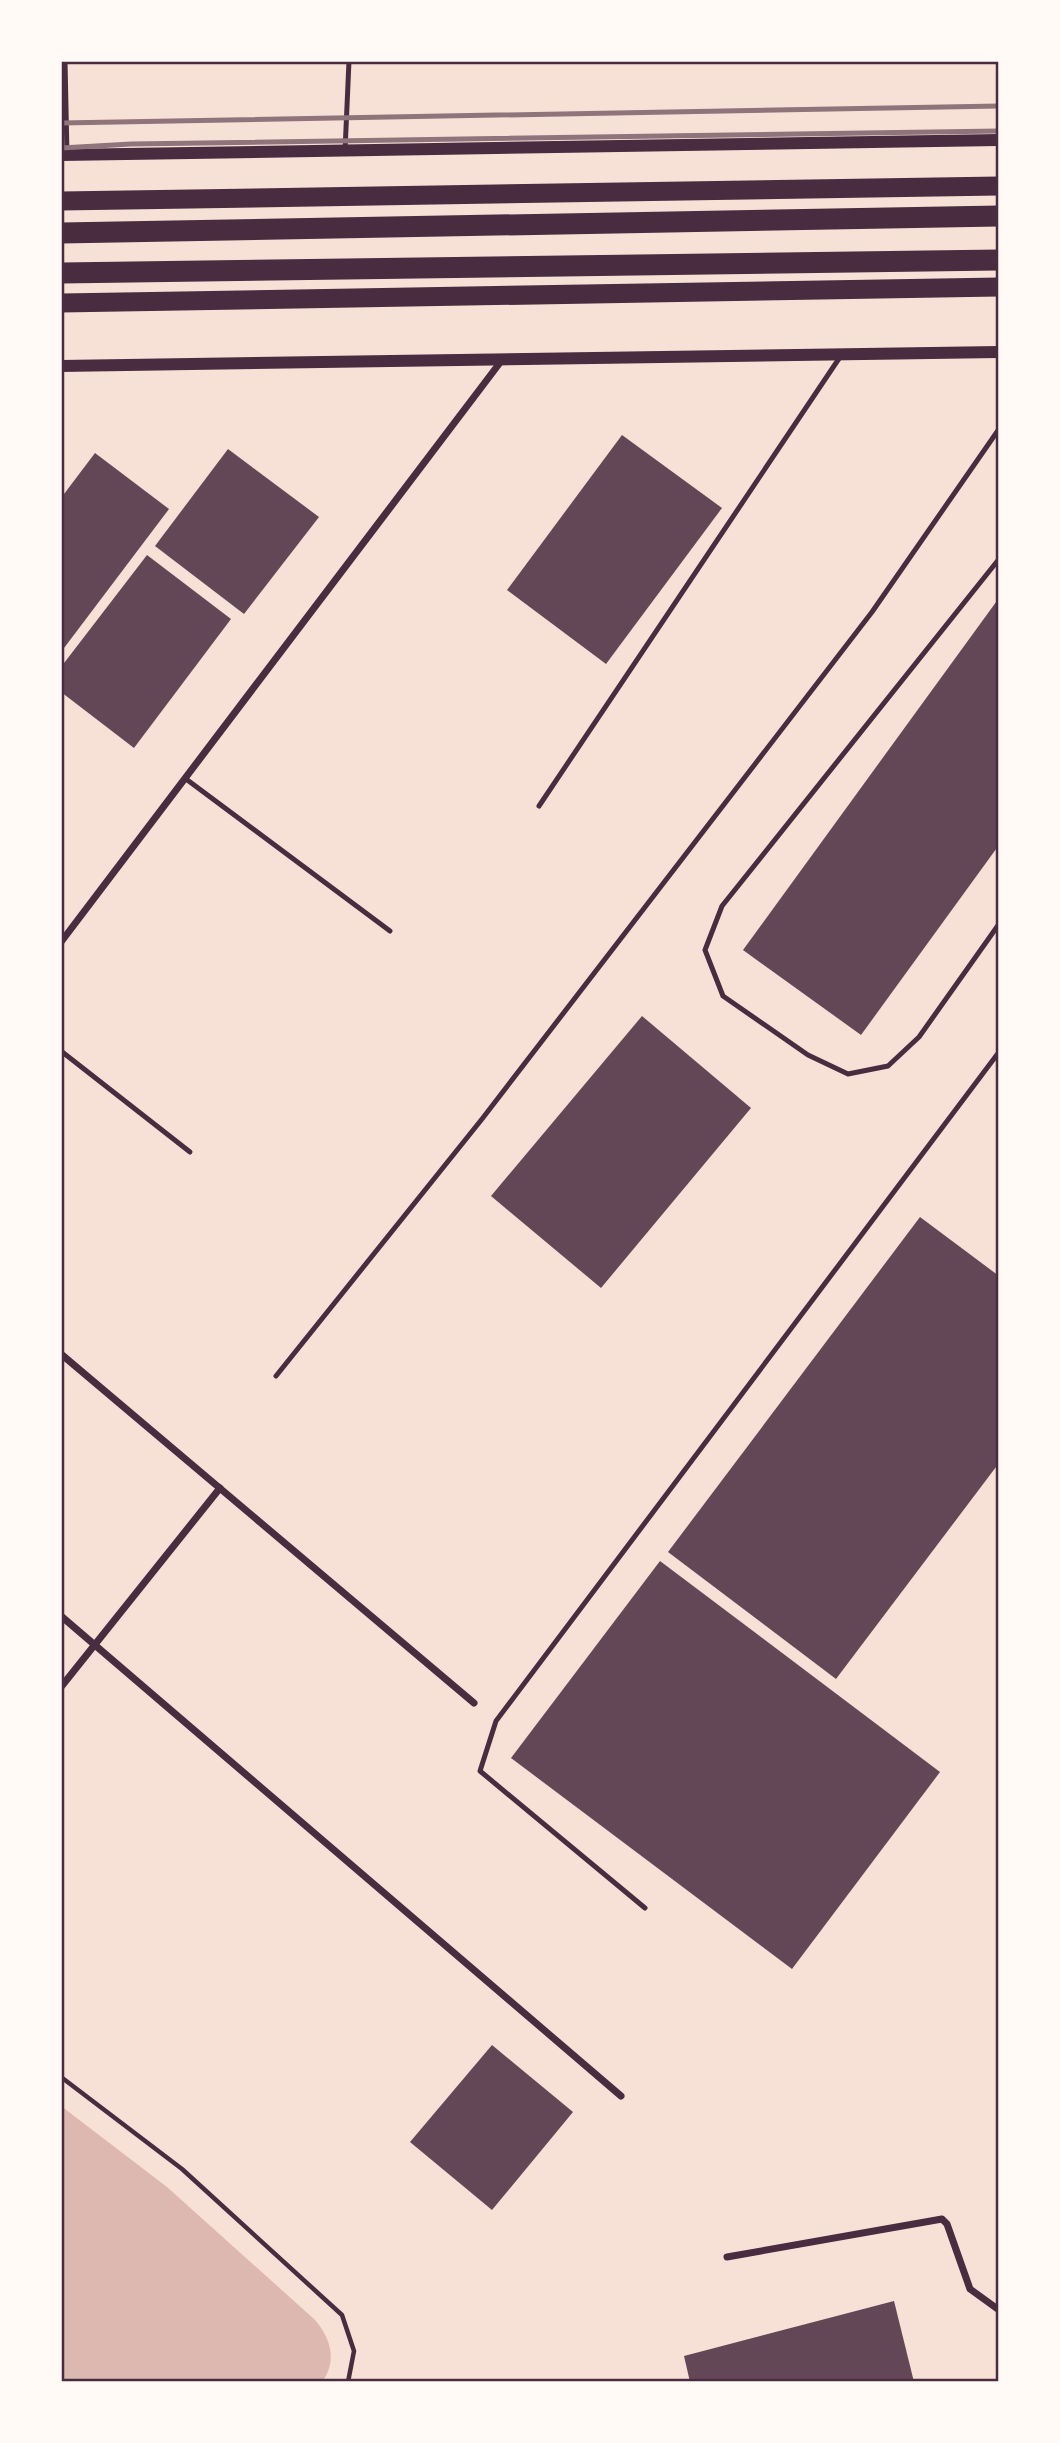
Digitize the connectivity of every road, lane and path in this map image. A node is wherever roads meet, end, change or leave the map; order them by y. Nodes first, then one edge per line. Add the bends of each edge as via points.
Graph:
1 (65, 61) edge
2 (349, 61) edge
3 (999, 140) edge
4 (345, 151) junction
5 (63, 153) edge
6 (999, 186) edge
7 (61, 201) edge
8 (999, 216) edge
9 (61, 233) edge
10 (999, 260) edge
11 (61, 273) edge
12 (999, 287) edge
13 (61, 303) edge
14 (999, 352) edge
15 (841, 354) junction
16 (502, 359) junction
17 (61, 366) edge
18 (999, 429) edge
19 (999, 558) edge
20 (186, 779) junction
21 (539, 807) dead end
22 (999, 924) edge
23 (390, 932) dead end
24 (61, 942) edge
25 (61, 1051) edge
26 (999, 1052) edge
27 (190, 1152) dead end
28 (61, 1354) edge
29 (276, 1376) dead end
30 (220, 1488) junction
31 (61, 1616) edge
32 (96, 1647) junction
33 (61, 1687) edge
34 (474, 1703) dead end
35 (645, 1908) dead end
36 (61, 2077) edge
37 (621, 2095) dead end
38 (727, 2257) dead end
39 (999, 2310) edge
40 (348, 2382) edge

1 - 5 lane
2 - 4 lane
3 - 4 street
4 - 5 street
6 - 7 highway
8 - 9 highway
10 - 11 highway
12 - 13 highway
14 - 15 street
15 - 16 street
15 - 21 lane
16 - 17 street
16 - 20 street
18 - 29 lane via 855,634 482,1119
19 - 22 lane via 722,906 705,950 723,996 807,1055 848,1074 888,1066 919,1037
20 - 23 lane
20 - 24 street
25 - 27 lane
26 - 35 lane via 496,1721 480,1771
28 - 30 street
30 - 32 street
30 - 34 street
31 - 32 street
32 - 33 street
32 - 37 street
36 - 40 path via 182,2169 342,2315 354,2351
38 - 39 street via 942,2219 970,2289

